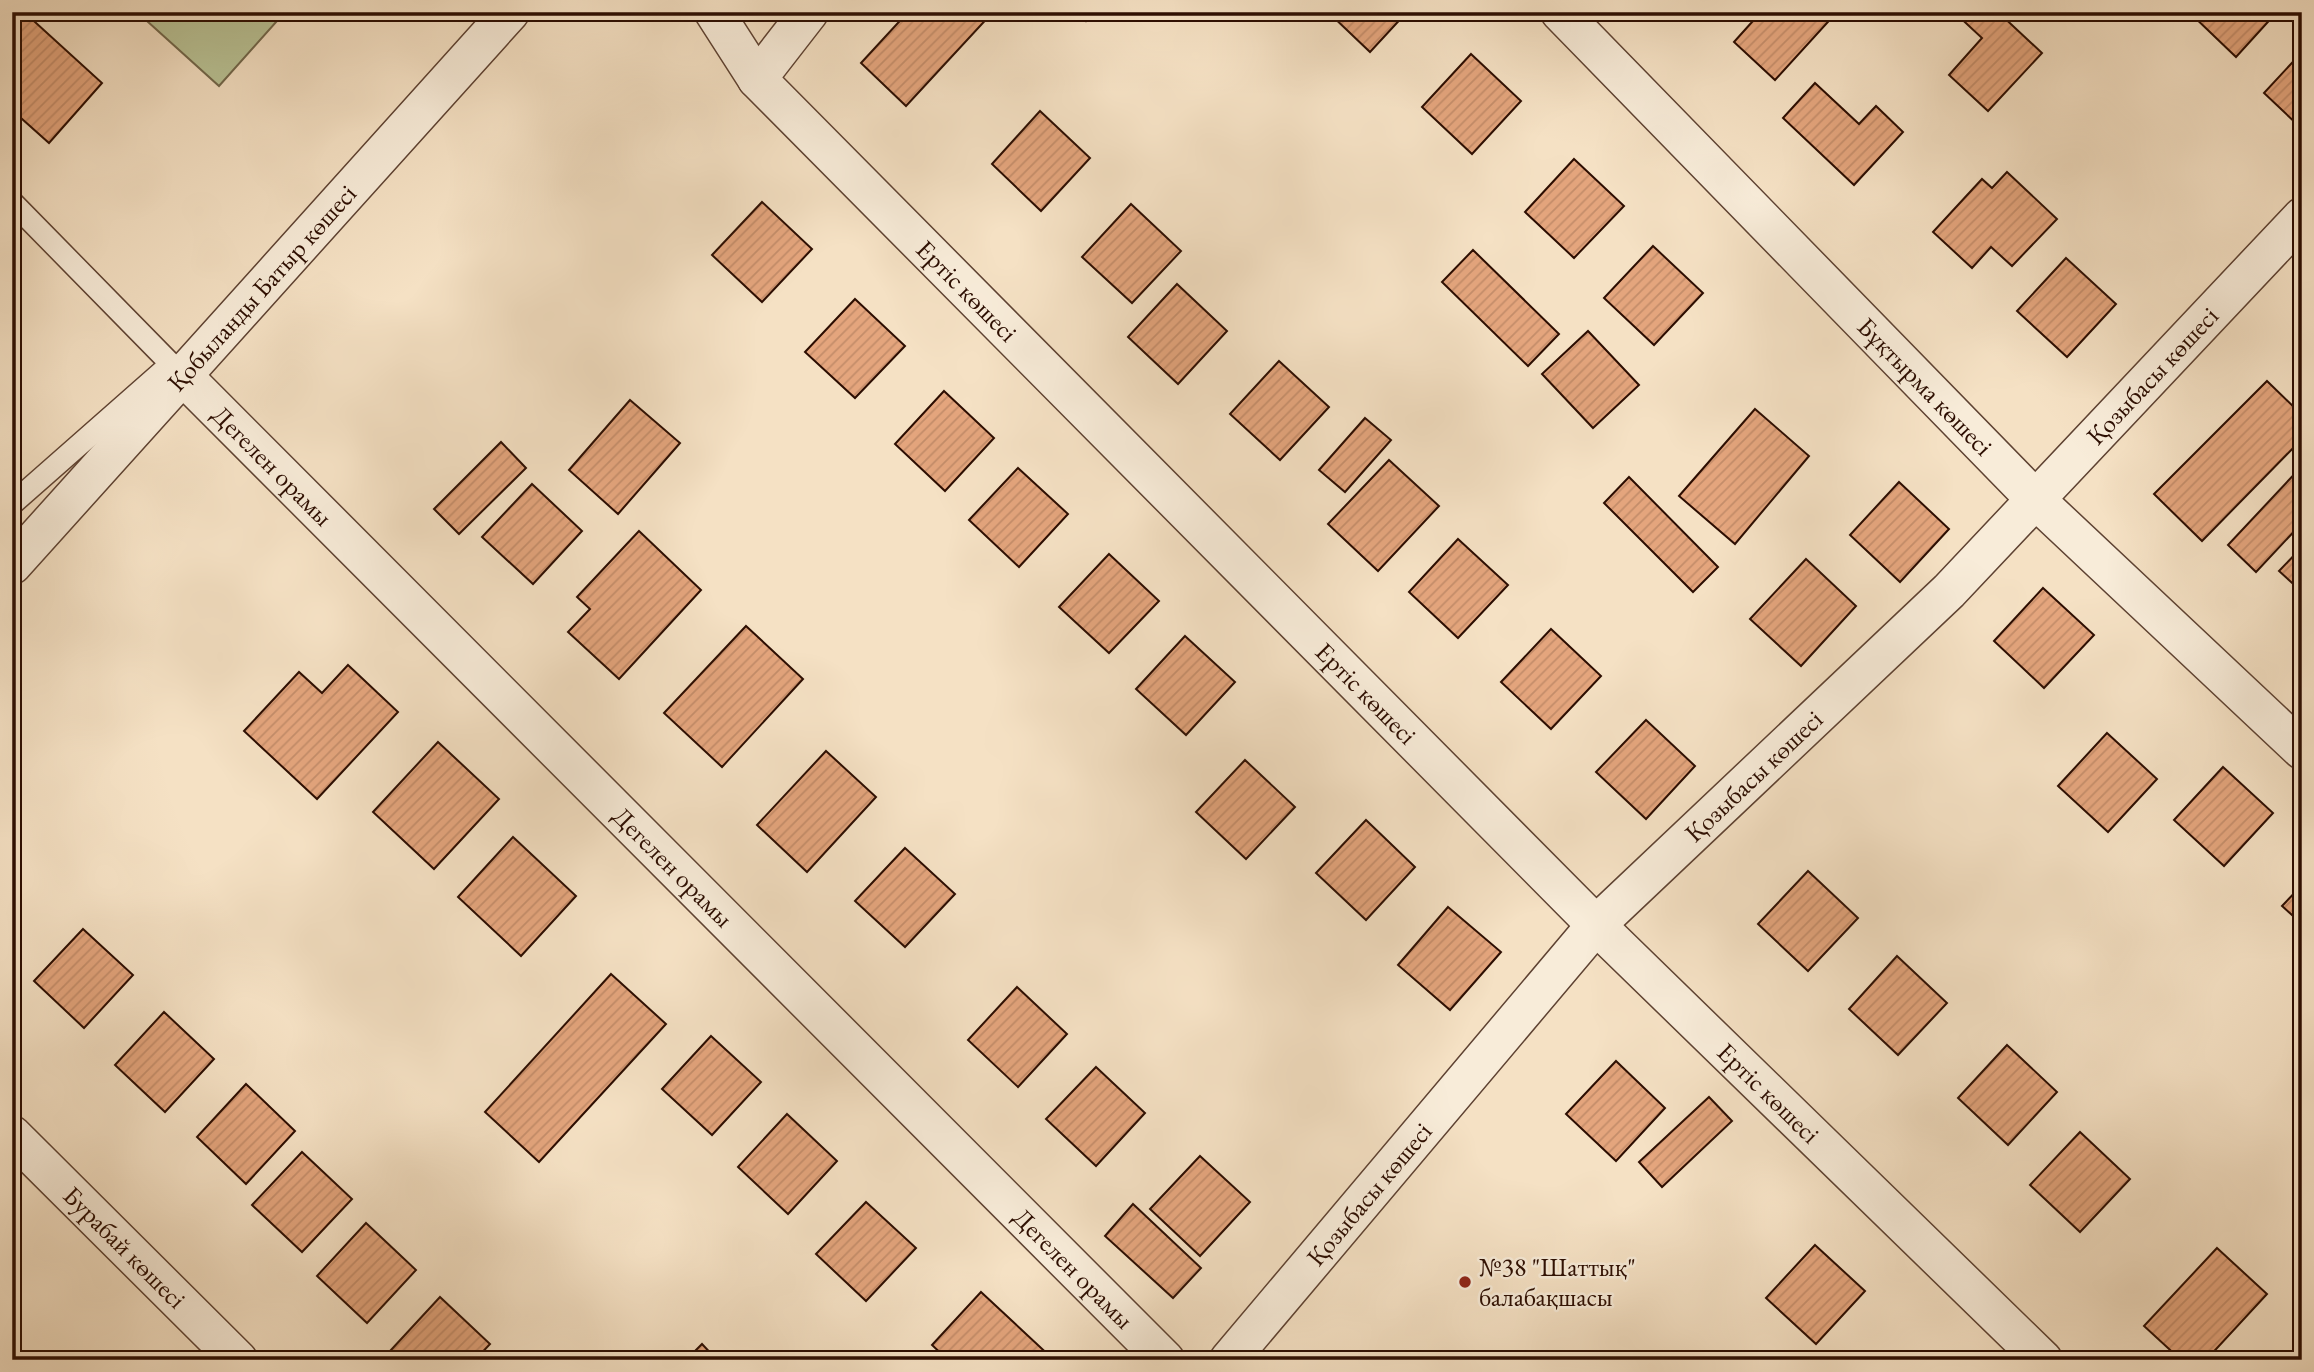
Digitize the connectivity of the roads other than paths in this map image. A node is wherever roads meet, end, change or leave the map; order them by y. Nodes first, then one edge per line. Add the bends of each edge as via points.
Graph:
1 (510, 12) edge
2 (714, 12) edge
3 (809, 12) edge
4 (1560, 12) edge
5 (757, 79) junction
6 (12, 202) edge
7 (2302, 217) edge
8 (177, 369) junction
9 (2036, 500) junction
10 (12, 504) edge
11 (12, 565) edge
12 (2302, 750) edge
13 (1596, 925) junction
14 (12, 1135) edge
15 (238, 1360) edge
16 (1165, 1360) edge
17 (1229, 1360) edge
18 (2043, 1360) edge

1 - 8 street, Қобыланды Батыр көшесі
2 - 5 street, Ертіс көшесі
3 - 5 street
4 - 9 street, Бұқтырма көшесі
5 - 13 street, Ертіс көшесі
6 - 8 lane
7 - 9 street, Қозыбасы көшесі
8 - 10 lane
8 - 11 street, Қобыланды Батыр көшесі
8 - 16 street, Дегелен орамы
9 - 12 street, Бұқтырма көшесі
9 - 13 street, Қозыбасы көшесі via 1949,591
13 - 17 street, Қозыбасы көшесі
13 - 18 street, Ертіс көшесі
14 - 15 street, Бурабай көшесі

